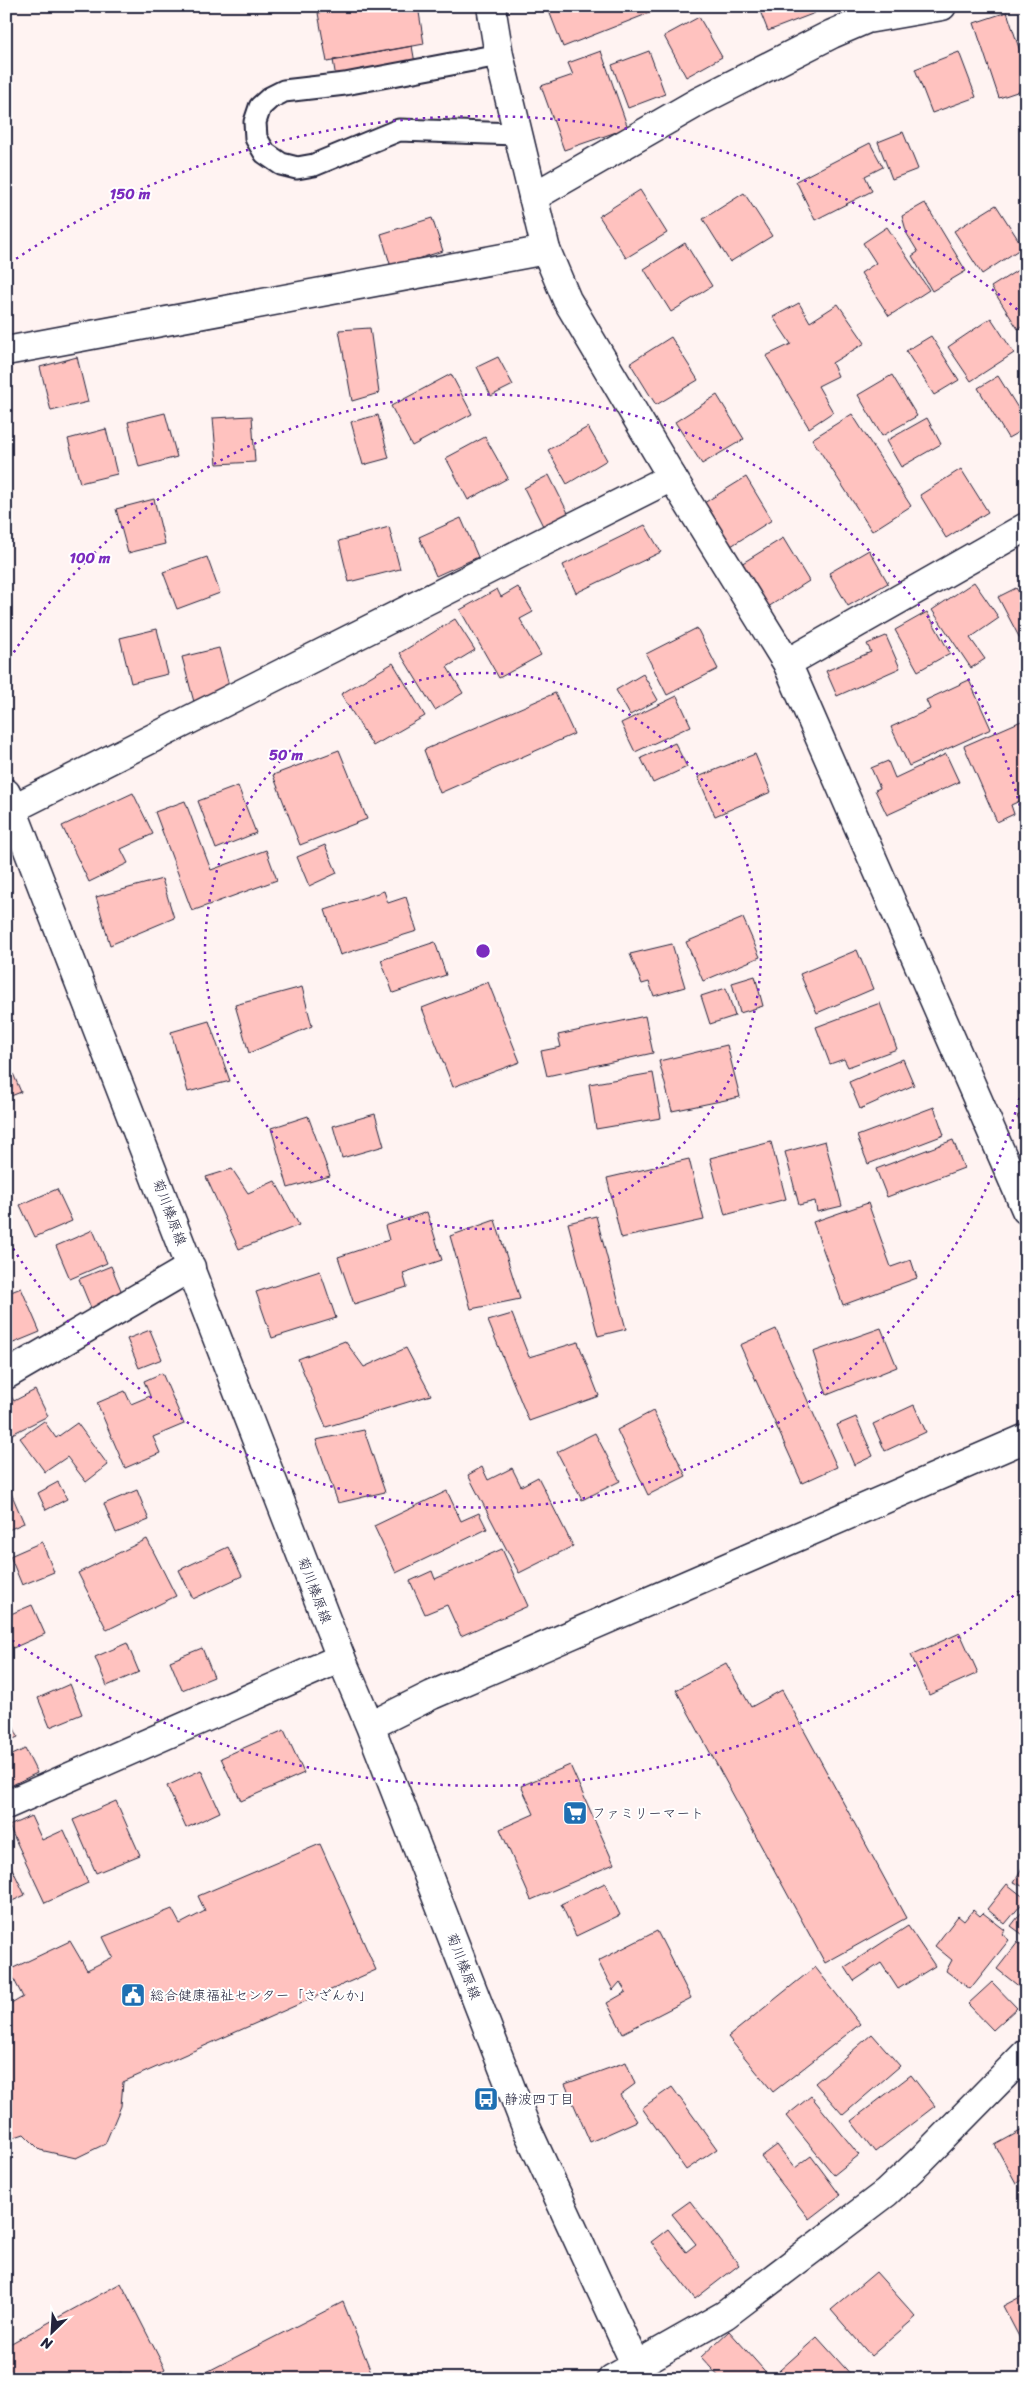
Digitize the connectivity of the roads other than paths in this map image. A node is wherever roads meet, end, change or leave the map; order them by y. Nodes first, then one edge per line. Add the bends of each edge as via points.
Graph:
1 (491, 6) edge
2 (942, 6) edge
3 (499, 55) junction
4 (518, 134) junction
5 (533, 197) junction
6 (546, 250) junction
7 (6, 351) edge
8 (672, 477) junction
9 (1026, 527) edge
10 (787, 663) junction
11 (8, 805) edge
12 (1026, 1210) edge
13 (191, 1267) junction
14 (6, 1375) edge
15 (1026, 1438) edge
16 (341, 1658) junction
17 (370, 1726) junction
18 (6, 1805) edge
19 (1026, 2053) edge
20 (629, 2375) edge

1 - 3 street
2 - 5 street via 867,19 832,34 700,101
3 - 4 street
3 - 4 lane via 360,82 284,91 260,107 254,122 256,138 265,153 281,164 297,168 314,165 399,130
4 - 5 street
5 - 6 street
6 - 7 street
6 - 8 street via 567,300
8 - 10 street
8 - 11 street
9 - 10 street
10 - 12 street
11 - 13 street, 菊川榛原線
13 - 14 street
13 - 16 street, 菊川榛原線
15 - 17 street via 432,1695
16 - 17 street, 菊川榛原線
16 - 18 street
17 - 20 street, 菊川榛原線 via 526,2127
19 - 20 street via 886,2193 725,2315

